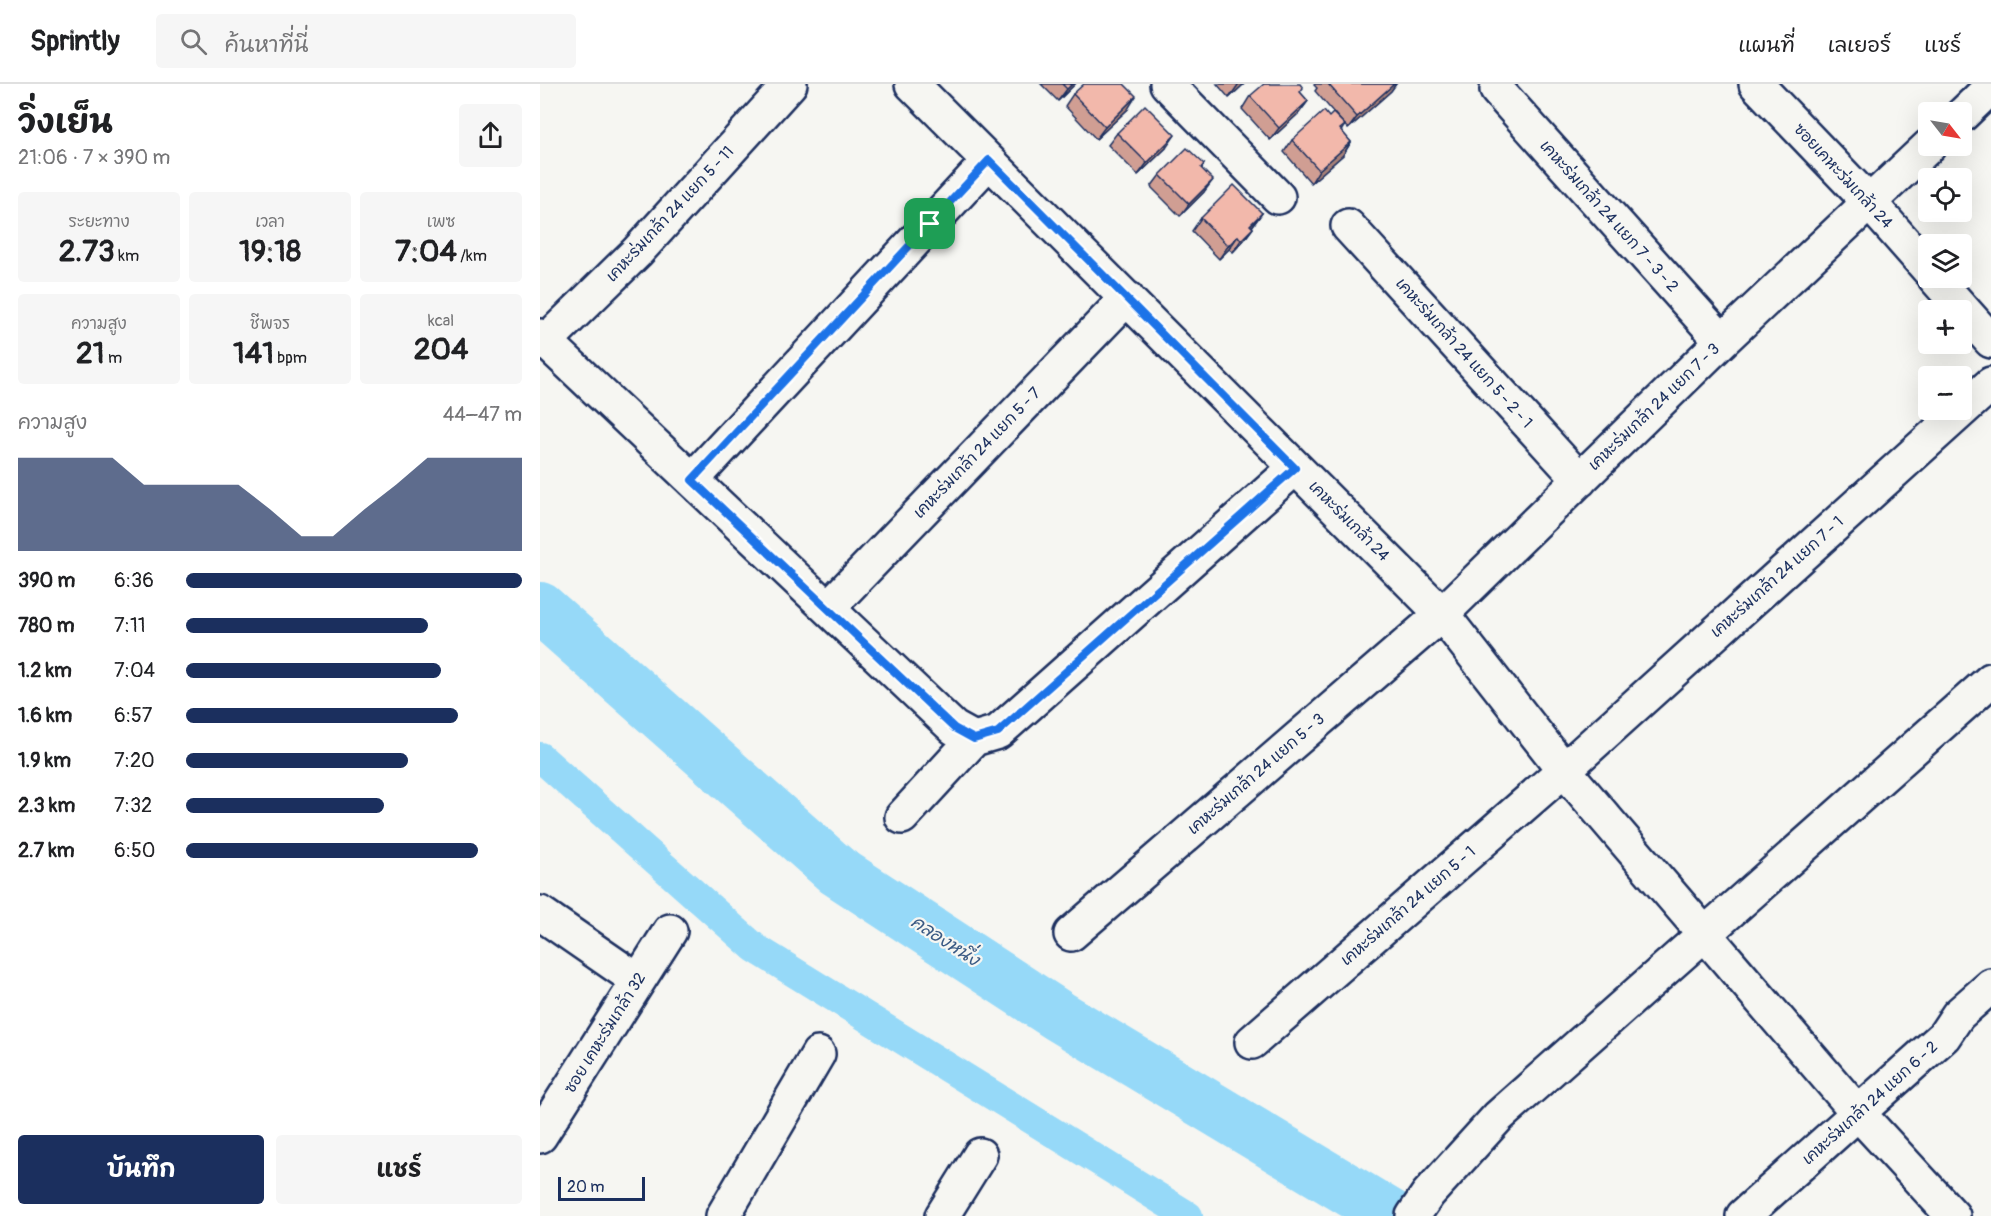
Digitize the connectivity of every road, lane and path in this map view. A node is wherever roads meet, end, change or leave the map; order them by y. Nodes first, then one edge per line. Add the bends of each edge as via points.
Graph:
1 (790, 84) edge
2 (912, 84) edge
3 (1167, 84) edge
4 (1756, 84) edge
5 (1991, 87) edge
6 (1497, 90) dead end
7 (1972, 105) edge
8 (1918, 156) edge
9 (989, 160) junction
10 (1278, 197) dead end
11 (1869, 202) junction
12 (1348, 226) dead end
13 (1918, 258) edge
14 (1944, 288) edge
15 (1127, 298) junction
16 (543, 338) edge
17 (1990, 339) edge
18 (1722, 341) junction
19 (1991, 384) edge
20 (1295, 468) junction
21 (692, 480) junction
22 (1580, 480) junction
23 (828, 608) junction
24 (1442, 614) junction
25 (1991, 680) edge
26 (974, 739) junction
27 (1564, 770) junction
28 (902, 817) dead end
29 (540, 913) edge
30 (670, 931) dead end
31 (1071, 934) dead end
32 (1706, 934) junction
33 (637, 980) junction
34 (1991, 986) edge
35 (1252, 1042) dead end
36 (818, 1054) dead end
37 (1859, 1113) junction
38 (540, 1136) edge
39 (980, 1155) dead end
40 (1421, 1205) edge
41 (723, 1216) edge
42 (942, 1216) edge
43 (1743, 1216) edge
44 (1953, 1216) edge

1 - 16 street, เคหะร่มเกล้า 24 แยก 5 - 11 via 637,252
2 - 9 street, เคหะร่มเกล้า 24
3 - 10 street
4 - 11 street, ซอยเคหะร่มเกล้า 24
5 - 7 street
6 - 18 street, เคหะร่มเกล้า 24 แยก 7 - 3 - 2
8 - 11 street, เคหะร่มเกล้า 24 แยก 7 - 3
9 - 15 street, เคหะร่มเกล้า 24
9 - 21 street
11 - 13 street, ซอยเคหะร่มเกล้า 24
11 - 18 street, เคหะร่มเกล้า 24 แยก 7 - 3
12 - 22 street, เคหะร่มเกล้า 24 แยก 5 - 2 - 1
14 - 17 street
15 - 20 street, เคหะร่มเกล้า 24
15 - 23 street, เคหะร่มเกล้า 24 แยก 5 - 7
16 - 21 street
18 - 22 street, เคหะร่มเกล้า 24 แยก 7 - 3
19 - 27 street, เคหะร่มเกล้า 24 แยก 7 - 1
20 - 24 street, เคหะร่มเกล้า 24
20 - 26 street via 998,732
21 - 23 street
22 - 24 street, เคหะร่มเกล้า 24 แยก 7 - 3
23 - 26 street via 954,728
24 - 27 street, เคหะร่มเกล้า 24
24 - 31 street, เคหะร่มเกล้า 24 แยก 5 - 3
25 - 32 street
26 - 28 street
27 - 32 street, เคหะร่มเกล้า 24
27 - 35 street, เคหะร่มเกล้า 24 แยก 5 - 1
29 - 33 street
30 - 33 street, ซอย เคหะร่มเกล้า 32
32 - 37 street, เคหะร่มเกล้า 24
32 - 40 street via 1498,1117
33 - 38 street, ซอย เคหะร่มเกล้า 32
34 - 37 street, เคหะร่มเกล้า 24 แยก 6 - 2 via 1958,1015 1944,1036
36 - 41 street
37 - 43 street, เคหะร่มเกล้า 24 แยก 6 - 2
37 - 44 street, เคหะร่มเกล้า 24
39 - 42 street

